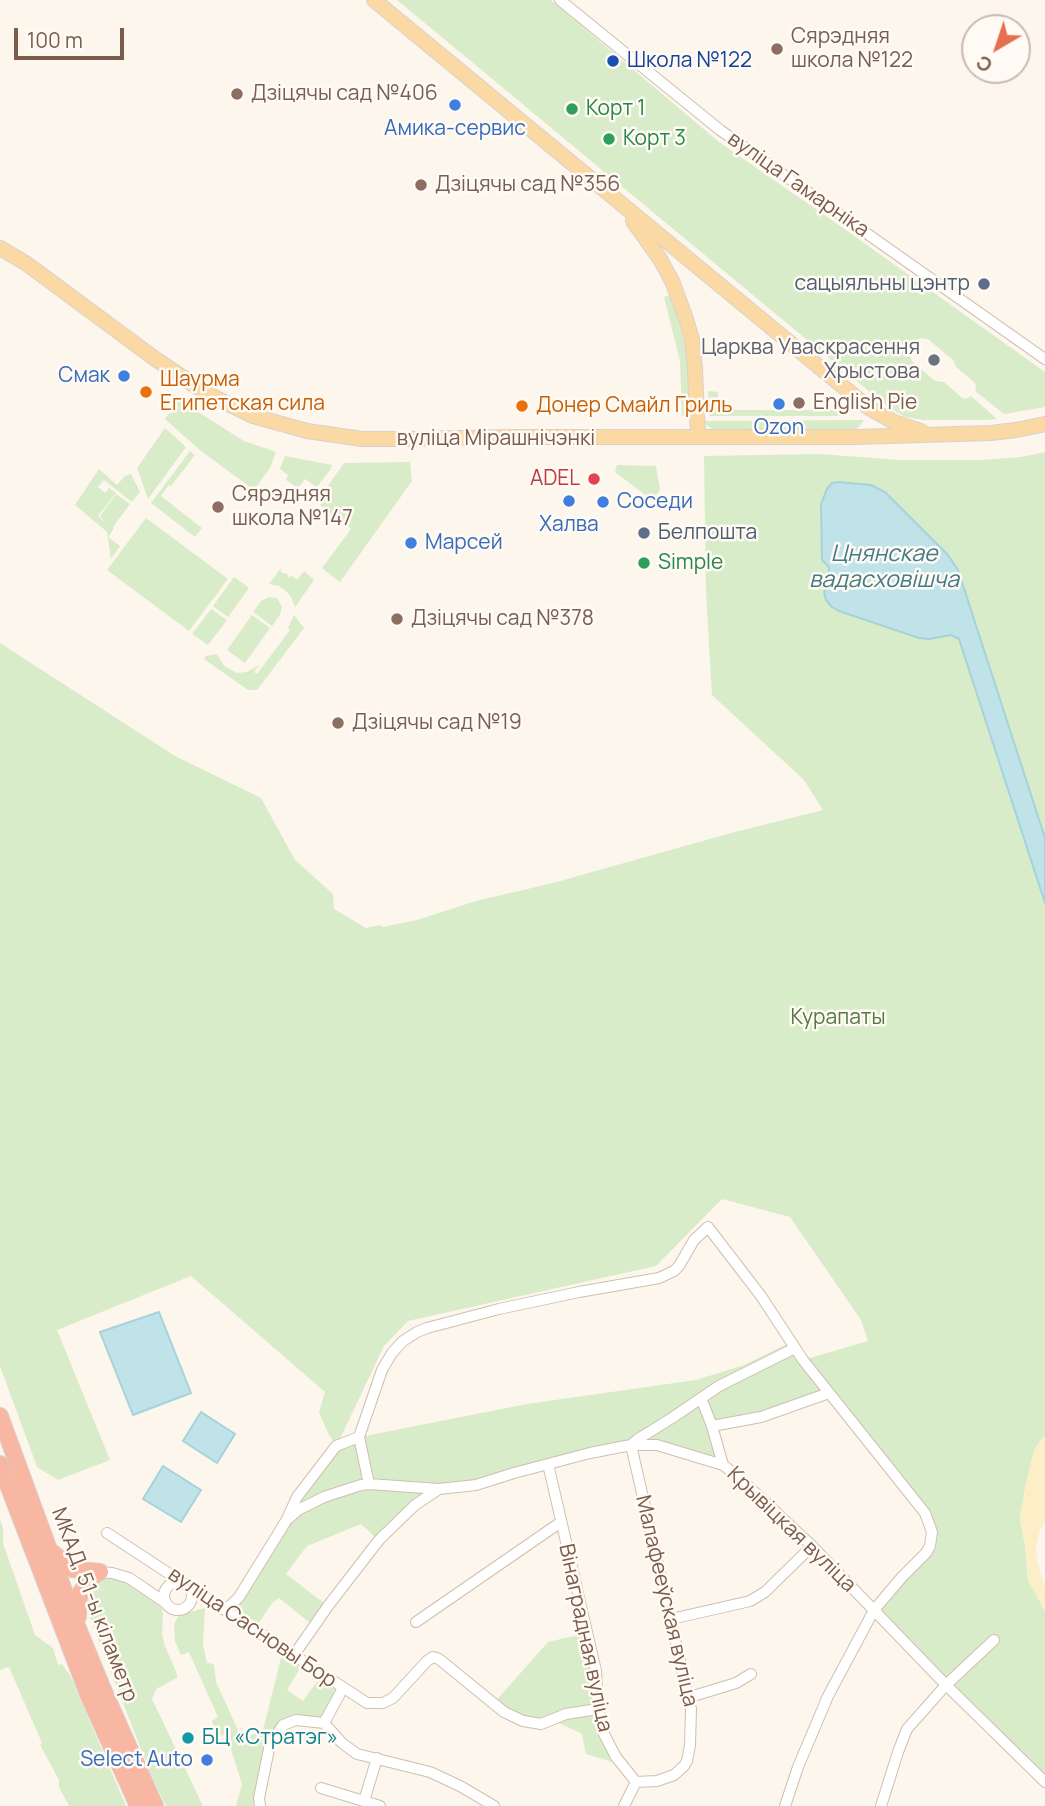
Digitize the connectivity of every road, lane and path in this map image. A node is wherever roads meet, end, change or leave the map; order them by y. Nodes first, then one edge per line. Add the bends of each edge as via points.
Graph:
1 (374, 0) edge
2 (560, 0) edge
3 (612, 196) junction
4 (0, 248) edge
5 (1045, 359) edge
6 (869, 408) junction
7 (1045, 425) edge
8 (937, 435) junction
9 (698, 437) junction
10 (856, 437) junction
11 (795, 1348) junction
12 (829, 1393) junction
13 (701, 1398) junction
14 (0, 1416) edge
15 (712, 1426) junction
16 (359, 1437) junction
17 (631, 1445) junction
18 (0, 1464) edge
19 (548, 1464) junction
20 (723, 1465) junction
21 (369, 1484) junction
22 (439, 1489) junction
23 (286, 1521) junction
24 (561, 1522) junction
25 (107, 1533) dead end
26 (811, 1546) junction
27 (50, 1550) junction
28 (161, 1568) junction
29 (100, 1572) junction
30 (136, 1583) junction
31 (186, 1585) junction
32 (169, 1586) junction
33 (211, 1602) junction
34 (166, 1603) junction
35 (187, 1606) junction
36 (221, 1609) junction
37 (874, 1610) junction
38 (671, 1619) junction
39 (416, 1622) dead end
40 (77, 1626) junction
41 (994, 1640) dead end
42 (294, 1655) junction
43 (751, 1674) dead end
44 (946, 1685) junction
45 (343, 1688) junction
46 (690, 1697) junction
47 (598, 1710) junction
48 (324, 1723) junction
49 (377, 1758) junction
50 (636, 1782) junction
51 (1045, 1782) edge
52 (321, 1788) dead end
53 (364, 1801) junction
54 (138, 1806) edge
55 (155, 1806) edge
56 (260, 1806) edge
57 (380, 1806) edge
58 (494, 1806) edge
59 (624, 1806) edge
60 (785, 1806) edge
61 (881, 1806) edge

1 - 3 main road
2 - 5 street, вуліца Гамарніка via 720,130
3 - 6 main road
3 - 9 main road via 660,259 685,316 692,339
4 - 9 main road, вуліца Мірашнічэнкі via 186,381 229,406 278,424 362,439
6 - 8 main road via 901,425
6 - 10 main road via 877,419 875,428
7 - 8 main road, вуліца Мірашнічэнкі
8 - 10 main road, вуліца Мірашнічэнкі
9 - 10 main road, вуліца Мірашнічэнкі
11 - 12 street
11 - 13 street
11 - 16 street via 708,1227 679,1266 659,1278 499,1309 410,1335 383,1370
12 - 15 street via 761,1417
12 - 37 street via 930,1525 926,1553
13 - 15 street
13 - 17 street
14 - 27 highway, МКАД, 51-ы кіламетр
15 - 20 street
16 - 21 street
16 - 23 street via 336,1446 297,1497
17 - 19 street, Крывіцкая вуліца
17 - 20 street, Крывіцкая вуліца via 666,1447
17 - 38 street, Малафееўская вуліца
18 - 54 highway, МКАД, 51-ы кіламетр via 88,1694
19 - 22 street, Крывіцкая вуліца via 476,1485
19 - 24 street, Вінаградная вуліца
20 - 26 street, Крывіцкая вуліца
21 - 22 street
21 - 23 street via 324,1497
22 - 42 street, Крывіцкая вуліца via 415,1505 379,1541
23 - 36 street via 239,1597
24 - 39 street
24 - 47 street, Вінаградная вуліца via 596,1671
25 - 28 street, вуліца Сасновы Бор
26 - 37 street, Крывіцкая вуліца
26 - 38 street via 750,1601
27 - 29 highway via 72,1569
27 - 40 highway, МКАД, 51-ы кіламетр
28 - 31 street, вуліца Сасновы Бор
28 - 32 street
29 - 30 street
29 - 40 highway via 81,1592
30 - 32 street
30 - 34 street
31 - 32 street
31 - 33 street, вуліца Сасновы Бор
31 - 35 street via 192,1595
32 - 34 street via 164,1594
33 - 35 street
33 - 36 street, вуліца Сасновы Бор
34 - 35 street via 177,1610
36 - 42 street, вуліца Сасновы Бор
37 - 44 street, Крывіцкая вуліца
37 - 60 street via 828,1696
38 - 46 street, Малафееўская вуліца
40 - 55 highway, МКАД, 51-ы кіламетр
41 - 44 street
42 - 45 street, вуліца Сасновы Бор
43 - 46 street
44 - 51 street, Крывіцкая вуліца
44 - 61 street via 907,1729
45 - 47 street via 367,1703 383,1703 433,1657 523,1721 541,1724 566,1714
45 - 48 street, вуліца Сасновы Бор
46 - 50 street, Малафееўская вуліца via 690,1745 684,1766 657,1781
47 - 50 street, Вінаградная вуліца via 607,1743
48 - 49 street, вуліца Сасновы Бор via 353,1751
48 - 56 street via 296,1720 276,1734 270,1744
49 - 53 street
49 - 58 street, вуліца Сасновы Бор via 430,1772
50 - 59 street
52 - 53 street
53 - 57 street

